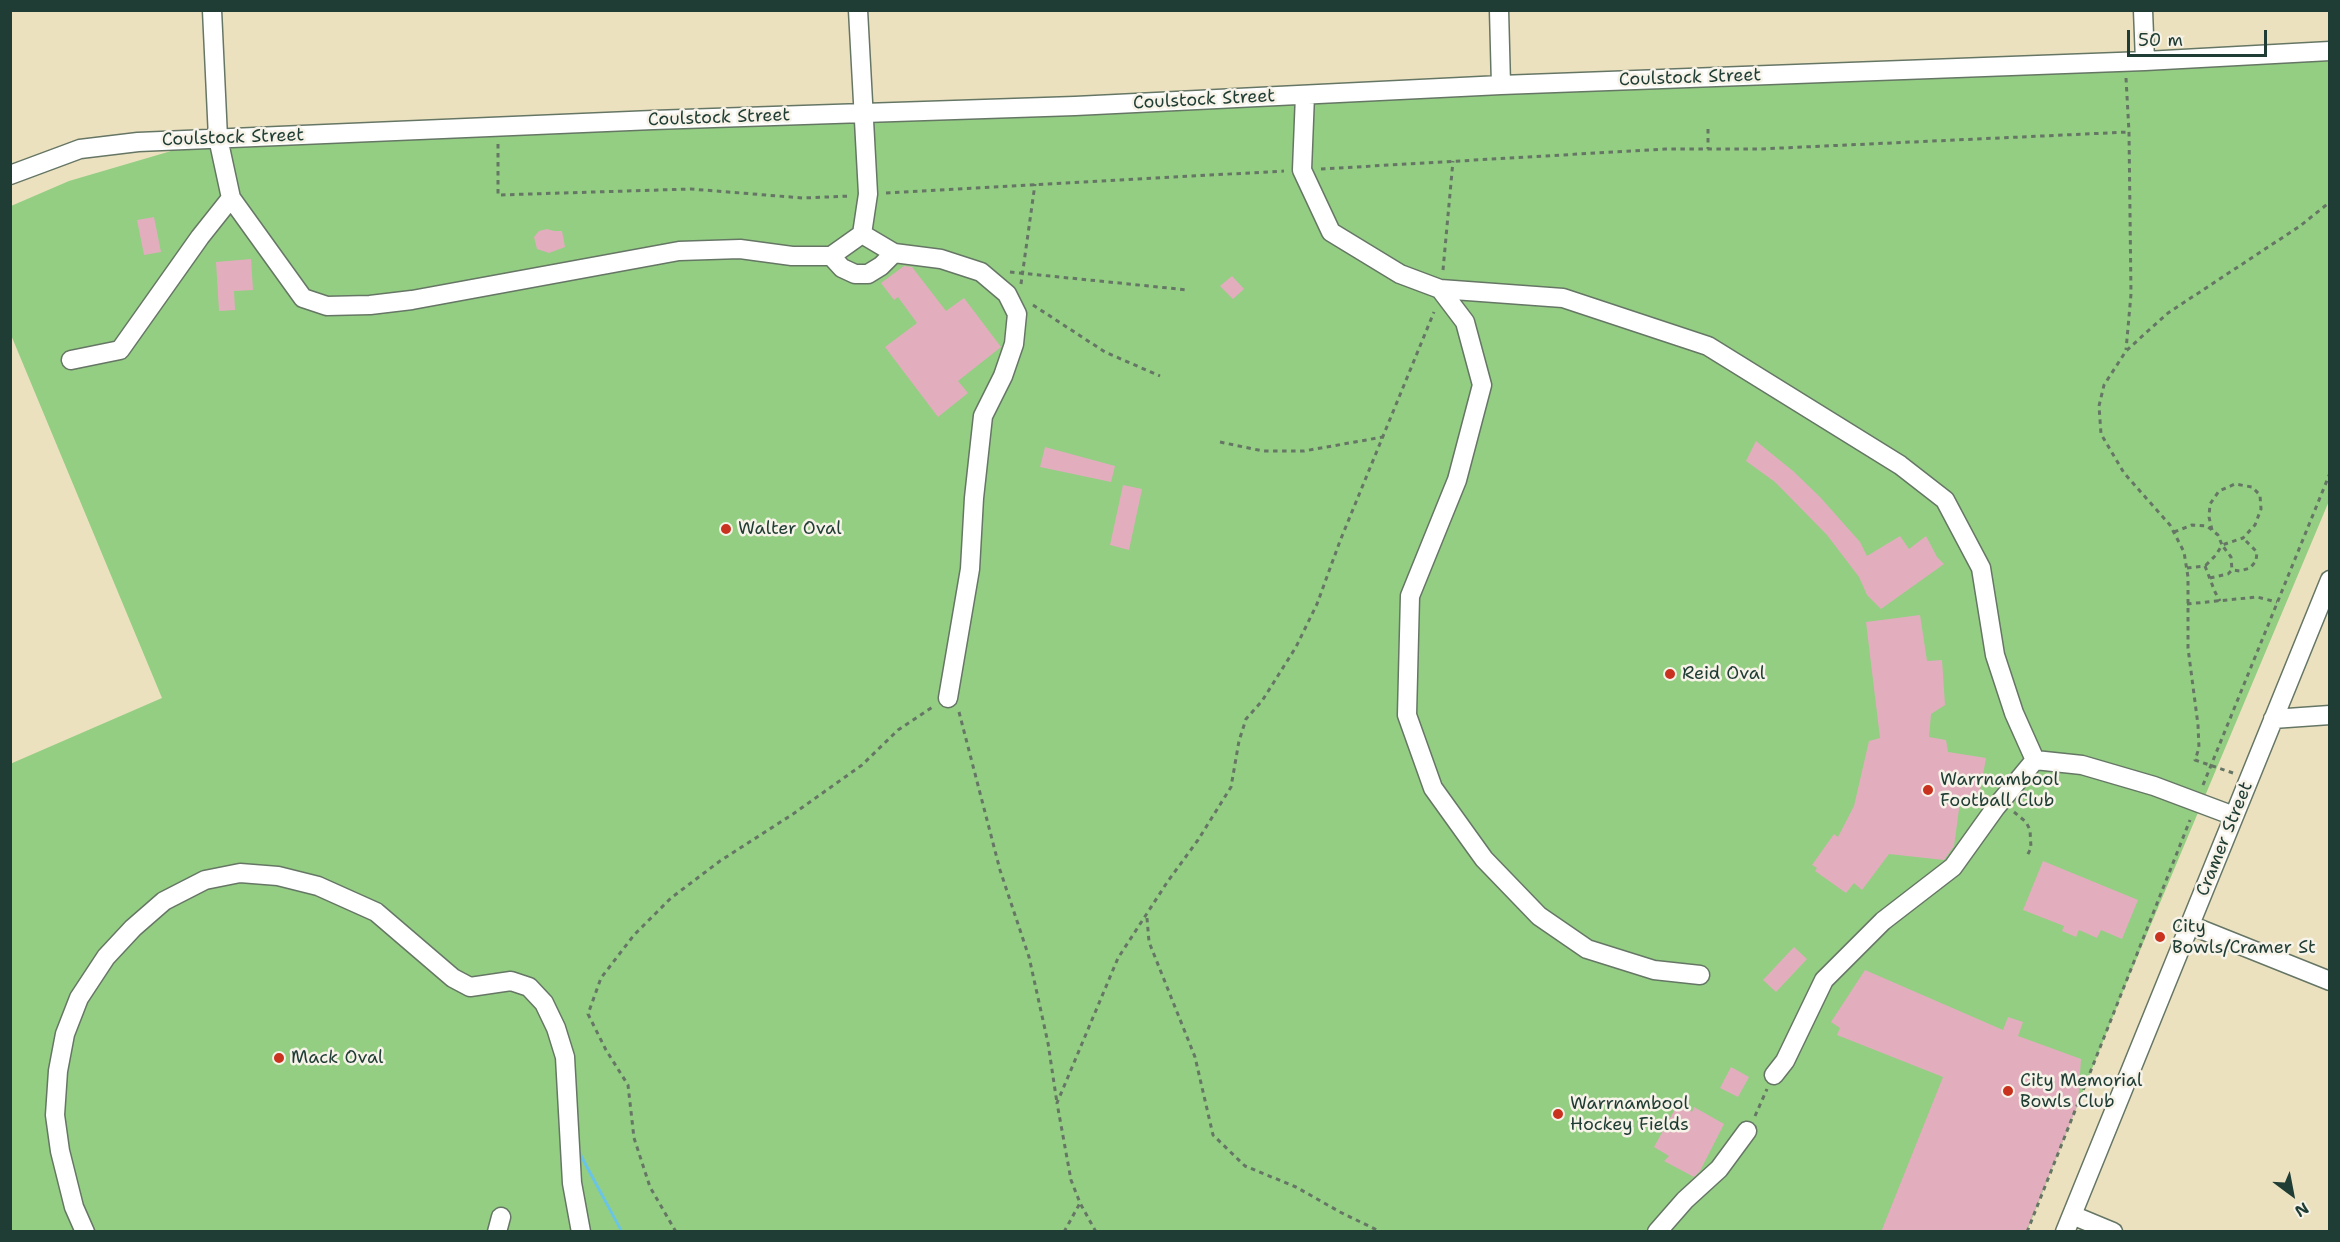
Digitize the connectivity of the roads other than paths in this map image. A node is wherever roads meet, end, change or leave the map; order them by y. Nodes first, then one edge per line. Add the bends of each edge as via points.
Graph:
1 (212, 10) edge
2 (858, 10) edge
3 (1498, 10) edge
4 (2143, 10) edge
5 (2330, 51) edge
6 (2145, 61) junction
7 (1501, 85) junction
8 (1305, 95) junction
9 (863, 113) junction
10 (218, 138) junction
11 (10, 175) edge
12 (231, 198) junction
13 (862, 234) junction
14 (894, 253) junction
15 (831, 256) junction
16 (1440, 289) junction
17 (71, 360) dead end
18 (2330, 580) edge
19 (948, 698) road end
20 (2330, 715) edge
21 (2273, 719) junction
22 (2036, 760) junction
23 (2234, 816) junction
24 (2190, 925) junction
25 (1700, 975) dead end
26 (2330, 981) edge
27 (1774, 1075) road end
28 (1747, 1131) road end
29 (2068, 1223) edge
30 (85, 1232) edge
31 (581, 1232) edge
32 (1657, 1232) edge
33 (2113, 1232) edge

1 - 10 street
2 - 9 street
3 - 7 street
4 - 6 street
5 - 6 street, Coulstock Street
6 - 7 street, Coulstock Street
7 - 8 street, Coulstock Street
8 - 9 street, Coulstock Street
8 - 16 street via 1302,170 1331,232 1400,274
9 - 10 street, Coulstock Street
9 - 13 street via 867,194
10 - 11 street, Coulstock Street via 80,149
10 - 12 street
12 - 15 street via 303,298 327,306 412,300 679,251 740,249
12 - 17 street via 120,350
13 - 14 street
13 - 15 street
14 - 15 street via 868,274 842,268
14 - 19 street via 941,259 981,272 1007,294 1017,314 1014,344 983,416 970,569
16 - 22 street via 1563,298 1708,346 1900,465 1945,500 1981,568 1995,655 2014,713
16 - 25 street via 1465,322 1482,385 1457,480 1410,596 1407,715 1433,788 1484,859 1539,916 1587,949 1654,970
18 - 21 street, Cramer Street
20 - 21 street
21 - 23 street, Cramer Street
22 - 23 street via 2082,765
22 - 27 street via 1953,867 1883,921 1824,980
23 - 24 street, Cramer Street
24 - 26 street
24 - 29 street, Cramer Street
28 - 32 street via 1719,1169
29 - 33 street
30 - 31 street via 71,1196 55,1115 65,1034 79,998 106,957 164,901 205,880 240,873 278,876 318,886 376,912 453,978 470,987 511,981 529,987 544,1003 565,1057 572,1183

